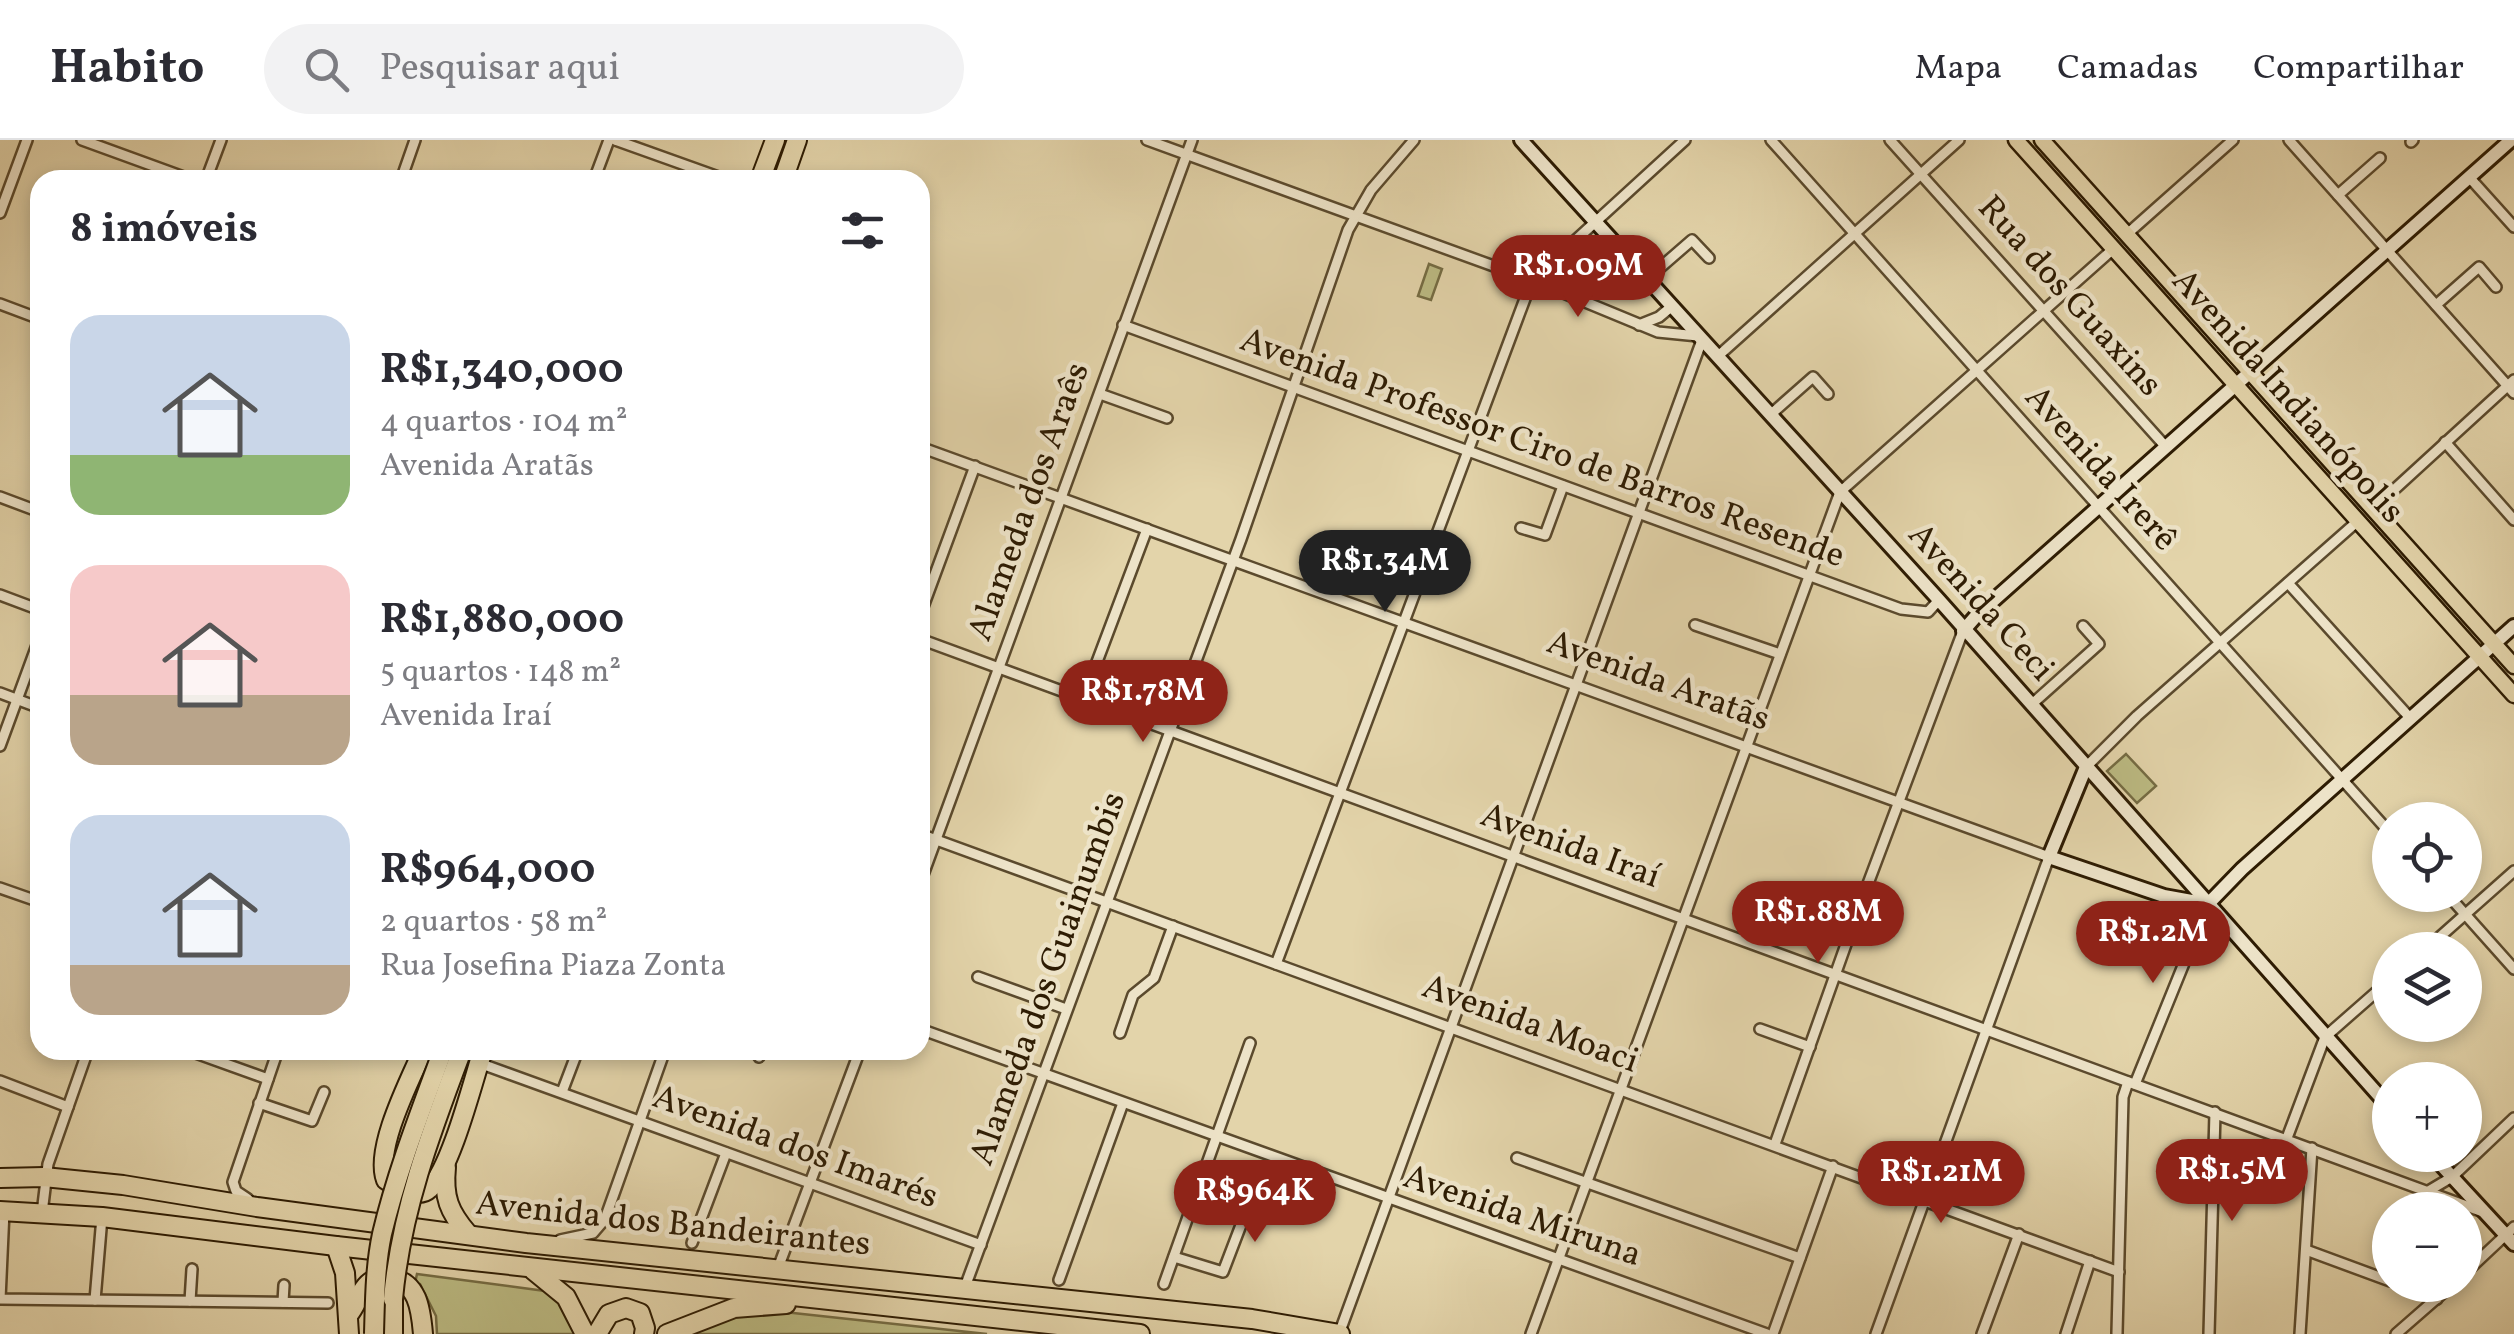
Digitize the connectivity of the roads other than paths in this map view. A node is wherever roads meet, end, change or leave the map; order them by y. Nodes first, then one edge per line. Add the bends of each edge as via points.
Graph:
1 (27, 140) edge
2 (82, 140) edge
3 (221, 140) edge
4 (416, 140) edge
5 (612, 140) edge
6 (775, 140) edge
7 (798, 140) edge
8 (1147, 140) edge
9 (1192, 140) edge
10 (1414, 140) edge
11 (1522, 140) edge
12 (1686, 140) edge
13 (1770, 140) edge
14 (1890, 140) edge
15 (1960, 140) edge
16 (2016, 140) edge
17 (2042, 140) edge
18 (2233, 140) edge
19 (2289, 140) edge
20 (2511, 140) edge
21 (1186, 154) junction
22 (2380, 158) dead end
23 (164, 170) edge
24 (210, 170) edge
25 (405, 170) edge
26 (598, 170) edge
27 (698, 170) edge
28 (764, 170) edge
29 (787, 170) edge
30 (1921, 174) junction
31 (2469, 177) junction
32 (2338, 195) junction
33 (0, 213) edge
34 (1355, 214) junction
35 (1594, 223) junction
36 (2514, 226) edge
37 (1855, 233) junction
38 (2126, 235) junction
39 (2387, 249) junction
40 (2112, 250) junction
41 (1709, 258) dead end
42 (1648, 279) junction
43 (1532, 280) junction
44 (2496, 287) dead end
45 (0, 304) edge
46 (2436, 305) junction
47 (1671, 307) junction
48 (2044, 310) junction
49 (30, 315) edge
50 (1123, 324) junction
51 (1639, 325) junction
52 (1700, 338) junction
53 (1717, 357) junction
54 (1976, 372) junction
55 (2250, 372) junction
56 (1296, 386) junction
57 (2235, 386) junction
58 (2512, 386) edge
59 (1100, 394) junction
60 (1828, 394) dead end
61 (1770, 415) junction
62 (1167, 418) dead end
63 (2445, 442) junction
64 (2166, 446) junction
65 (930, 450) edge
66 (1466, 450) junction
67 (975, 466) junction
68 (1563, 486) junction
69 (1840, 492) junction
70 (0, 497) edge
71 (1063, 498) junction
72 (2098, 506) junction
73 (30, 508) edge
74 (2372, 509) junction
75 (1637, 513) junction
76 (2358, 520) junction
77 (2514, 520) edge
78 (1148, 528) junction
79 (1521, 528) dead end
80 (1233, 560) junction
81 (1808, 576) junction
82 (2288, 584) junction
83 (930, 588) edge
84 (0, 595) edge
85 (1938, 600) junction
86 (30, 606) edge
87 (1403, 622) junction
88 (1694, 625) dead end
89 (2083, 626) dead end
90 (2514, 626) edge
91 (1963, 631) junction
92 (930, 643) edge
93 (2220, 643) junction
94 (2495, 644) junction
95 (1780, 654) junction
96 (2480, 657) junction
97 (30, 664) edge
98 (2514, 666) edge
99 (998, 667) junction
100 (1575, 684) junction
101 (0, 693) edge
102 (2514, 694) edge
103 (1083, 699) junction
104 (17, 700) junction
105 (30, 705) edge
106 (2030, 705) junction
107 (2411, 719) junction
108 (1169, 731) junction
109 (0, 746) edge
110 (1746, 746) junction
111 (2086, 767) junction
112 (2340, 780) junction
113 (1340, 793) junction
114 (1899, 802) junction
115 (2372, 814) edge
116 (930, 838) edge
117 (936, 840) junction
118 (1512, 855) junction
119 (930, 856) edge
120 (2048, 857) junction
121 (2514, 871) edge
122 (0, 888) edge
123 (30, 898) edge
124 (1105, 901) junction
125 (2208, 904) junction
126 (2466, 914) junction
127 (1683, 918) junction
128 (1173, 926) junction
129 (2446, 932) edge
130 (1276, 964) junction
131 (2514, 970) edge
132 (1836, 973) junction
133 (978, 977) dead end
134 (2372, 996) edge
135 (1066, 1009) junction
136 (1450, 1026) junction
137 (1760, 1029) dead end
138 (1988, 1030) junction
139 (930, 1032) edge
140 (1120, 1034) dead end
141 (2326, 1037) junction
142 (1250, 1043) dead end
143 (1810, 1047) junction
144 (84, 1060) edge
145 (215, 1060) edge
146 (275, 1060) edge
147 (420, 1060) edge
148 (439, 1060) edge
149 (458, 1060) edge
150 (480, 1060) edge
151 (490, 1060) edge
152 (574, 1060) edge
153 (660, 1060) edge
154 (856, 1060) edge
155 (1044, 1074) junction
156 (268, 1079) junction
157 (0, 1082) edge
158 (2131, 1083) junction
159 (1620, 1087) junction
160 (2372, 1088) edge
161 (324, 1092) dead end
162 (562, 1092) junction
163 (259, 1103) junction
164 (1123, 1103) junction
165 (68, 1107) junction
166 (2215, 1112) junction
167 (2514, 1118) edge
168 (638, 1121) junction
169 (1217, 1136) junction
170 (2287, 1138) junction
171 (1775, 1144) junction
172 (2312, 1148) junction
173 (726, 1153) junction
174 (448, 1155) junction
175 (1516, 1158) dead end
176 (1833, 1166) junction
177 (2447, 1172) edge
178 (44, 1177) junction
179 (2452, 1177) junction
180 (0, 1178) edge
181 (1587, 1183) junction
182 (810, 1184) junction
183 (1200, 1184) junction
184 (2422, 1192) edge
185 (2427, 1192) edge
186 (1387, 1198) junction
187 (1925, 1199) junction
188 (257, 1207) junction
189 (2, 1211) edge
190 (42, 1212) junction
191 (2482, 1212) edge
192 (2485, 1213) junction
193 (102, 1217) junction
194 (468, 1234) junction
195 (2019, 1234) junction
196 (2511, 1236) edge
197 (692, 1242) dead end
198 (526, 1243) junction
199 (980, 1244) junction
200 (336, 1246) junction
201 (2306, 1250) junction
202 (1174, 1257) junction
203 (1558, 1258) junction
204 (1800, 1258) junction
205 (2482, 1259) edge
206 (2090, 1261) junction
207 (529, 1267) junction
208 (192, 1268) dead end
209 (778, 1271) junction
210 (2120, 1272) junction
211 (2372, 1275) edge
212 (1059, 1280) dead end
213 (1164, 1284) dead end
214 (284, 1286) dead end
215 (965, 1288) junction
216 (807, 1298) junction
217 (0, 1299) edge
218 (95, 1300) junction
219 (190, 1301) junction
220 (283, 1302) junction
221 (2432, 1302) edge
222 (328, 1303) dead end
223 (349, 1314) junction
224 (349, 1334) edge
225 (374, 1334) edge
226 (393, 1334) edge
227 (424, 1334) edge
228 (585, 1334) edge
229 (598, 1334) edge
230 (644, 1334) edge
231 (667, 1334) edge
232 (1140, 1334) edge
233 (1340, 1334) edge
234 (1532, 1334) edge
235 (1770, 1334) edge
236 (1876, 1334) edge
237 (1982, 1334) edge
238 (2066, 1334) edge
239 (2118, 1334) edge
240 (2210, 1334) edge
241 (2300, 1334) edge
242 (2396, 1334) edge

1 - 33 street
2 - 23 street
3 - 24 street
4 - 25 street
5 - 26 street
5 - 27 street
6 - 28 highway
7 - 29 highway
8 - 21 street
9 - 21 street, Alameda dos Araês
10 - 34 street, Alameda dos Guainumbis
11 - 35 street, Avenida Ceci
12 - 35 street
13 - 37 street, Avenida Irerê
14 - 30 street, Rua dos Guaxins
15 - 30 street
16 - 40 main road, Avenida Indianópolis
17 - 38 main road, Avenida Indianópolis
18 - 38 street
19 - 32 street
20 - 31 street
21 - 34 street
21 - 50 street, Alameda dos Araês
22 - 32 street
30 - 37 street
30 - 48 street, Rua dos Guaxins
31 - 36 street
31 - 39 street
32 - 39 street
34 - 43 street
34 - 56 street, Alameda dos Guainumbis
35 - 42 street, Avenida Ceci
35 - 43 street
37 - 53 street
37 - 54 street, Avenida Irerê
38 - 55 main road, Avenida Indianópolis
39 - 46 street
39 - 55 street
40 - 48 street
40 - 57 main road, Avenida Indianópolis
41 - 42 street via 1692,240
42 - 47 street, Avenida Ceci
43 - 51 street
43 - 66 street
44 - 46 street via 2479,267
45 - 49 street
46 - 58 street
47 - 51 street
47 - 52 street, Avenida Ceci
48 - 54 street
48 - 64 street, Rua dos Guaxins
50 - 56 street, Avenida Professor Ciro de Barros Resende
50 - 59 street, Alameda dos Araês
51 - 52 street
52 - 53 street, Avenida Ceci
52 - 75 street
53 - 61 street, Avenida Ceci
54 - 69 street
54 - 72 street, Avenida Irerê
55 - 57 street
55 - 74 main road, Avenida Indianópolis
56 - 66 street, Avenida Professor Ciro de Barros Resende
56 - 80 street, Alameda dos Guainumbis
57 - 64 street
57 - 76 main road, Avenida Indianópolis
58 - 63 street
59 - 62 street
59 - 71 street, Alameda dos Araês
60 - 61 street via 1812,377
61 - 69 street, Avenida Ceci
63 - 74 street
63 - 77 street
64 - 72 street
65 - 67 street, Avenida Aratãs
66 - 68 street, Avenida Professor Ciro de Barros Resende
66 - 87 street
67 - 71 street, Avenida Aratãs
67 - 83 street
68 - 75 street, Avenida Professor Ciro de Barros Resende
68 - 79 street via 1545,535
69 - 81 street
69 - 85 street, Avenida Ceci
70 - 73 street
71 - 78 street, Avenida Aratãs
71 - 99 street, Alameda dos Araês
72 - 91 street
72 - 93 street, Avenida Irerê
74 - 94 main road, Avenida Indianópolis
75 - 81 street, Avenida Professor Ciro de Barros Resende
75 - 100 street
76 - 82 street
76 - 96 main road, Avenida Indianópolis
78 - 80 street, Avenida Aratãs
78 - 103 street
80 - 87 street, Avenida Aratãs
80 - 108 street, Alameda dos Guainumbis
81 - 85 street, Avenida Professor Ciro de Barros Resende via 1920,613
81 - 95 street
82 - 93 street
82 - 107 street
84 - 86 street
85 - 91 street, Avenida Ceci
87 - 100 street, Avenida Aratãs
87 - 113 street
88 - 95 street
89 - 106 street via 2099,644
90 - 94 street
91 - 106 street, Avenida Ceci
91 - 114 street
92 - 99 street, Avenida Iraí
93 - 111 street
93 - 112 street, Avenida Irerê
94 - 96 street
94 - 98 main road, Avenida Indianópolis
95 - 110 street
96 - 102 main road, Avenida Indianópolis
96 - 107 street
97 - 104 street
99 - 103 street, Avenida Iraí
99 - 117 street, Alameda dos Araês
100 - 110 street, Avenida Aratãs
100 - 118 street
101 - 104 street
103 - 108 street, Avenida Iraí
104 - 105 street
104 - 109 street
106 - 111 street, Avenida Ceci
107 - 112 street
108 - 113 street, Avenida Iraí
108 - 124 street, Alameda dos Guainumbis
110 - 114 street, Avenida Aratãs
110 - 127 street
111 - 120 street
111 - 125 street, Avenida Ceci
112 - 115 street, Avenida Irerê
112 - 125 street
113 - 118 street, Avenida Iraí
113 - 130 street
114 - 120 street, Avenida Aratãs
114 - 132 street
116 - 117 street, Avenida Moaci
117 - 119 street, Alameda dos Araês
117 - 124 street, Avenida Moaci
118 - 127 street, Avenida Iraí
118 - 136 street
120 - 125 street, Avenida Aratãs
120 - 138 street
121 - 126 street
122 - 123 street
124 - 128 street, Avenida Moaci
124 - 135 street, Alameda dos Guainumbis
125 - 141 street, Avenida Ceci
125 - 158 street
126 - 129 street
126 - 131 street
127 - 132 street, Avenida Iraí
127 - 159 street
128 - 130 street, Avenida Moaci
128 - 140 street via 1154,978 1134,995
130 - 136 street, Avenida Moaci
132 - 138 street, Avenida Iraí
132 - 143 street
133 - 135 street
134 - 141 street
135 - 155 street, Alameda dos Guainumbis
136 - 159 street, Avenida Moaci
136 - 186 street
137 - 143 street
138 - 158 street, Avenida Iraí
138 - 187 street
139 - 155 street, Avenida Miruna
141 - 160 street, Avenida Ceci
141 - 170 street
142 - 169 street
143 - 171 street
144 - 165 street
145 - 156 street
146 - 156 street
147 - 174 highway via 393,1123 383,1173 394,1186 425,1192
148 - 225 highway, bridge via 382,1235
149 - 226 highway, bridge via 408,1204
150 - 174 highway
151 - 162 street, Avenida dos Imarés
152 - 162 street
153 - 168 street
154 - 182 street
155 - 164 street, Avenida Miruna
155 - 199 street, Alameda dos Guainumbis
156 - 163 street
157 - 165 street
158 - 166 street, Avenida Iraí
158 - 210 street via 2123,1097
159 - 171 street, Avenida Moaci
159 - 181 street
161 - 163 street via 310,1122
162 - 168 street, Avenida dos Imarés
163 - 188 street via 232,1187
164 - 169 street, Avenida Miruna
164 - 212 street
165 - 178 street
166 - 170 street, Avenida Iraí
166 - 240 street
167 - 179 street
168 - 173 street, Avenida dos Imarés
168 - 198 street via 600,1227 582,1237
169 - 183 street
169 - 186 street, Avenida Miruna
170 - 172 street, Avenida Iraí
171 - 176 street, Avenida Moaci
172 - 184 street, Avenida Iraí
172 - 201 street
173 - 182 street, Avenida dos Imarés
173 - 197 street
174 - 194 highway via 444,1197
175 - 181 street
176 - 187 street, Avenida Moaci
176 - 204 street
177 - 179 street
178 - 180 highway, Avenida dos Bandeirantes
178 - 188 highway, Avenida dos Bandeirantes
178 - 190 street
179 - 185 street
179 - 192 street
181 - 203 street
181 - 204 street
182 - 199 street, Avenida dos Imarés
182 - 209 street
183 - 202 street
183 - 202 street via 1248,1202 1237,1238 1221,1273
186 - 203 street, Avenida Miruna
186 - 233 street
187 - 195 street, Avenida Moaci
187 - 236 street
188 - 194 highway, Avenida dos Bandeirantes
189 - 190 highway, Avenida dos Bandeirantes
189 - 217 street
190 - 193 highway, Avenida dos Bandeirantes
191 - 192 street, Avenida Iraí
192 - 196 street
193 - 200 highway, Avenida dos Bandeirantes
193 - 218 street
194 - 198 highway, Avenida dos Bandeirantes
195 - 206 street, Avenida Moaci
195 - 237 street
196 - 205 street
198 - 209 highway, Avenida dos Bandeirantes
199 - 215 street, Alameda dos Guainumbis
200 - 207 highway, Avenida dos Bandeirantes
200 - 223 highway
201 - 211 street
201 - 241 street
202 - 213 street
203 - 234 street
203 - 235 street, Avenida Miruna
204 - 235 street
206 - 210 street, Avenida Moaci
206 - 238 street
207 - 216 highway, Avenida dos Bandeirantes
207 - 228 highway via 566,1297
208 - 219 street
209 - 215 highway, Avenida dos Bandeirantes
210 - 239 street
214 - 220 street
215 - 233 highway, Avenida dos Bandeirantes
216 - 231 highway via 734,1308
216 - 232 highway, Avenida dos Bandeirantes
217 - 218 street
218 - 219 street
219 - 220 street
220 - 222 street
221 - 242 street
223 - 224 highway
223 - 227 highway via 368,1284 392,1278 415,1296
229 - 230 highway via 609,1314 626,1308 640,1314

